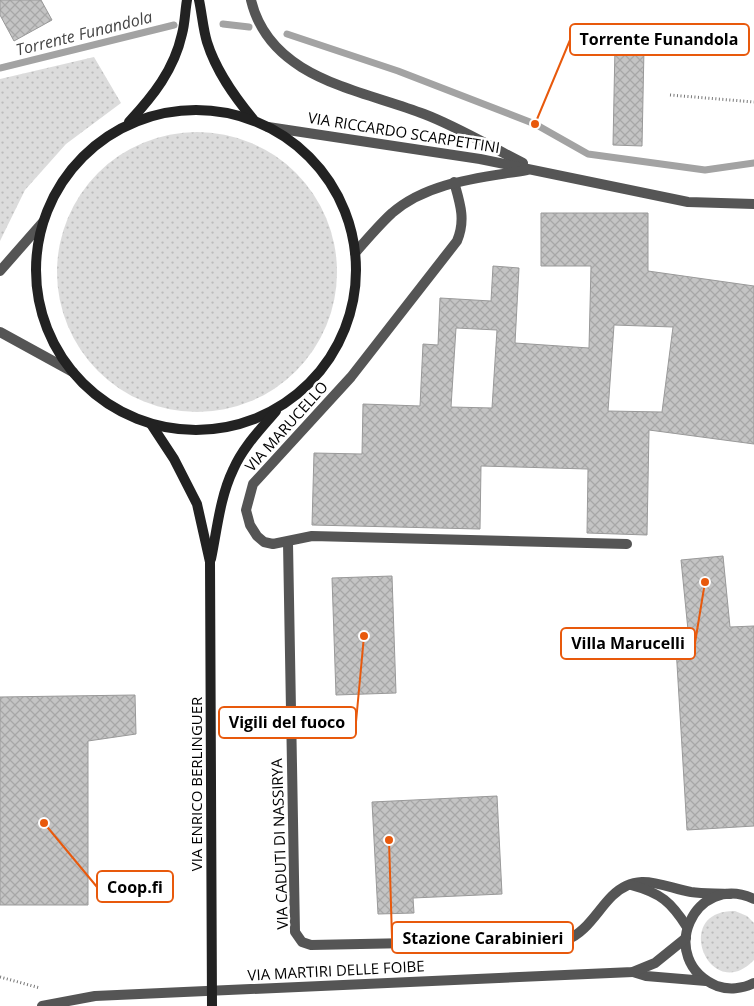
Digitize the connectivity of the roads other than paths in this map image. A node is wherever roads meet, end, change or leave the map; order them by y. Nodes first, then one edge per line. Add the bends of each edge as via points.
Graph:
1 (187, 0) edge
2 (199, 0) edge
3 (251, 0) edge
4 (253, 120) junction
5 (126, 125) junction
6 (268, 127) junction
7 (535, 169) junction
8 (454, 182) junction
9 (754, 204) edge
10 (43, 222) junction
11 (355, 253) junction
12 (0, 270) edge
13 (0, 332) edge
14 (73, 372) junction
15 (279, 407) junction
16 (151, 424) junction
17 (288, 543) junction
18 (627, 544) dead end
19 (210, 562) junction
20 (630, 885) junction
21 (730, 894) junction
22 (754, 899) edge
23 (688, 927) junction
24 (686, 938) junction
25 (633, 972) junction
26 (707, 982) junction
27 (754, 983) edge
28 (42, 1006) edge
29 (212, 1006) edge

1 - 5 main road, VIA ENRICO BERLINGUER via 183,34 174,60 154,94
2 - 4 main road, VIA ENRICO BERLINGUER via 215,63
3 - 7 street via 257,21 268,39 296,66 325,80 426,114
4 - 5 main road, VIA ENRICO BERLINGUER via 221,111 188,110 155,114
4 - 6 main road, VIA ENRICO BERLINGUER
5 - 10 main road, VIA ENRICO BERLINGUER via 90,149 70,170 54,195
6 - 7 street, VIA RICCARDO SCARPETTINI
6 - 11 main road, VIA ENRICO BERLINGUER via 301,149 332,186 343,207
7 - 8 street, VIA RICCARDO SCARPETTINI
7 - 9 street, VIA RICCARDO SCARPETTINI via 688,202
8 - 11 street, VIA RICCARDO SCARPETTINI via 425,193 393,212
8 - 17 street, VIA MARUCELLO via 463,223 457,241 351,377 254,484 246,510 250,525 264,542
10 - 12 street
10 - 14 main road, VIA ENRICO BERLINGUER via 36,269 39,301 51,338
11 - 15 main road, VIA ENRICO BERLINGUER via 352,307 340,341 308,385
13 - 14 street
14 - 16 main road, VIA ENRICO BERLINGUER via 108,404
15 - 16 main road, VIA ENRICO BERLINGUER via 245,422 217,429 173,429
15 - 19 main road, VIA ENRICO BERLINGUER via 233,468 226,486
16 - 19 main road, VIA ENRICO BERLINGUER via 197,504
17 - 18 street, VIA MARUCELLO via 312,536
17 - 20 street, VIA CADUTI DI NASSIRYA via 297,938 311,945 566,940 578,936 614,894
19 - 29 main road, VIA ENRICO BERLINGUER
20 - 21 street, VIA CADUTI DI NASSIRYA via 646,880 692,892
20 - 23 street via 660,895
21 - 22 street, VIA CADUTI DI NASSIRYA
21 - 23 street via 708,900 697,909
23 - 24 street
24 - 25 street, VIA MARTIRI DELLE FOIBE via 655,963
24 - 26 street via 689,960
25 - 26 street, VIA MARTIRI DELLE FOIBE
25 - 28 street, VIA MARTIRI DELLE FOIBE via 95,996
26 - 27 street, VIA MARTIRI DELLE FOIBE via 735,989

